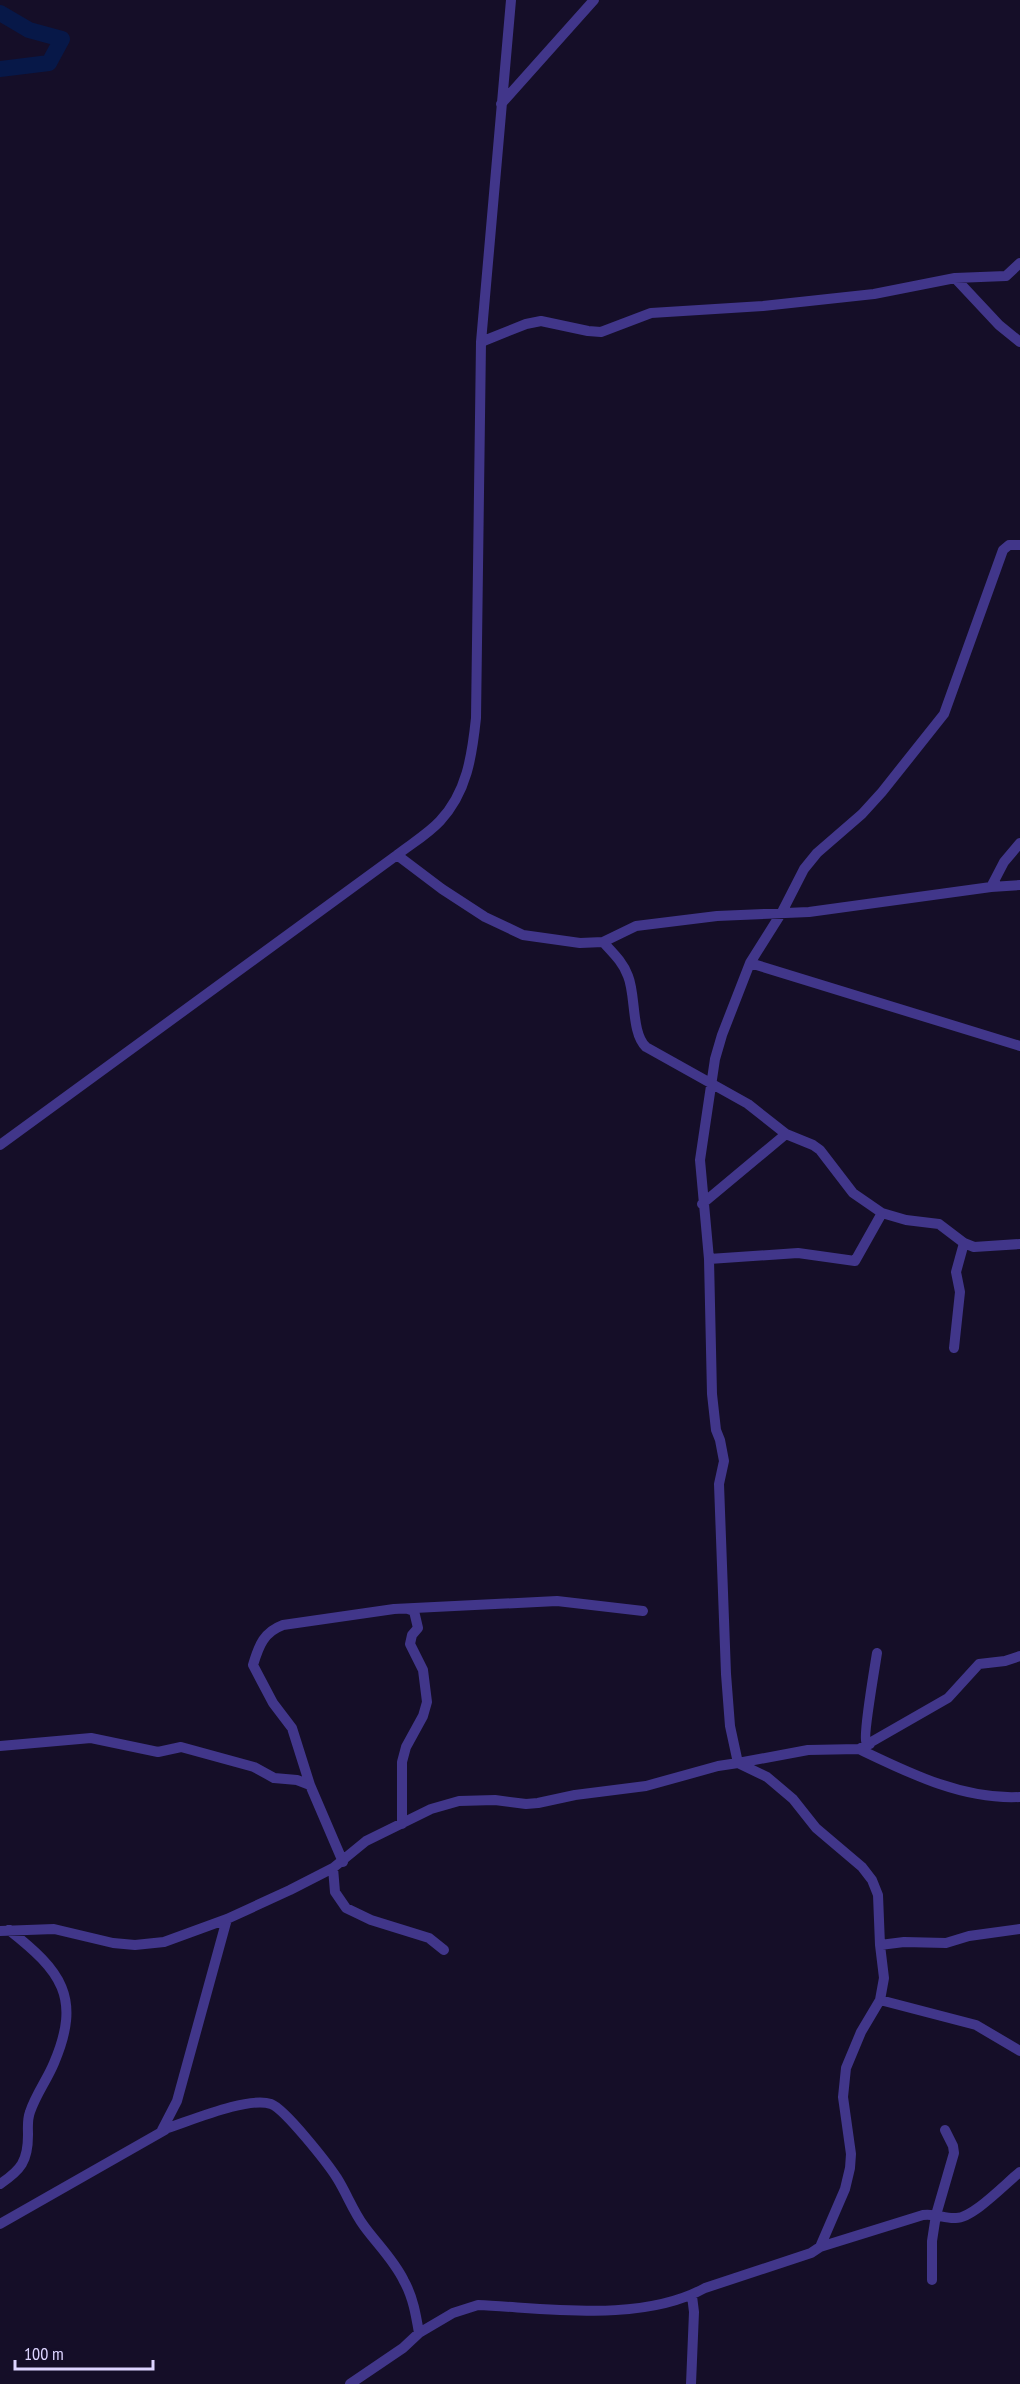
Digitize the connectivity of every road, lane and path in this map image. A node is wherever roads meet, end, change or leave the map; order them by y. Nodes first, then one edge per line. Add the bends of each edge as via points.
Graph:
1 (511, 0) edge
2 (594, 0) edge
3 (500, 105) junction
4 (1020, 263) edge
5 (955, 278) junction
6 (480, 342) junction
7 (1020, 342) edge
8 (1020, 545) edge
9 (1020, 843) edge
10 (397, 855) junction
11 (1020, 885) edge
12 (991, 887) junction
13 (782, 912) junction
14 (603, 942) junction
15 (750, 963) junction
16 (1020, 1046) edge
17 (711, 1082) junction
18 (786, 1134) junction
19 (0, 1145) edge
20 (702, 1204) junction
21 (882, 1213) junction
22 (964, 1244) junction
23 (1020, 1244) edge
24 (709, 1259) junction
25 (954, 1347) dead end
26 (408, 1610) junction
27 (643, 1611) dead end
28 (877, 1653) dead end
29 (1020, 1656) edge
30 (870, 1744) junction
31 (0, 1746) edge
32 (859, 1749) junction
33 (738, 1763) junction
34 (310, 1785) junction
35 (1020, 1797) edge
36 (402, 1824) junction
37 (343, 1862) junction
38 (333, 1868) junction
39 (227, 1919) junction
40 (1020, 1929) edge
41 (5, 1931) edge
42 (880, 1945) junction
43 (444, 1950) dead end
44 (880, 2000) junction
45 (1020, 2051) edge
46 (162, 2130) junction
47 (945, 2130) dead end
48 (1020, 2172) edge
49 (0, 2184) edge
50 (936, 2215) junction
51 (0, 2224) edge
52 (820, 2247) junction
53 (932, 2280) dead end
54 (692, 2296) junction
55 (419, 2333) junction
56 (350, 2384) edge
57 (691, 2384) edge

1 - 3 street
2 - 3 street
3 - 6 street
4 - 5 street via 1006,276
5 - 6 street via 874,294 651,313 601,332 541,321
5 - 7 street
6 - 10 street via 472,756 452,806 439,822
8 - 13 street via 1009,544 1003,550 940,720 862,814 817,853 804,869
9 - 12 street
10 - 14 street via 485,917 523,935 580,943
10 - 19 street
11 - 12 street
12 - 13 street via 809,912
13 - 14 street via 636,926
13 - 15 street
14 - 17 street via 628,976 640,1042
15 - 16 street
15 - 17 street via 714,1059
17 - 18 street via 748,1104
17 - 20 street via 700,1160
18 - 20 street
18 - 21 street via 820,1150 854,1193
20 - 24 street
21 - 22 street via 939,1224
21 - 24 street via 855,1261 798,1253
22 - 23 street
22 - 25 street via 956,1272 960,1292
24 - 33 street via 712,1394 724,1461 719,1484 726,1674
26 - 27 street via 556,1601
26 - 34 street via 283,1625 266,1634 253,1665 292,1728
26 - 36 street via 414,1611 418,1628 410,1644 423,1670 428,1694 423,1716 402,1762
28 - 30 street via 864,1734
29 - 30 street via 979,1664 948,1698
30 - 32 street
31 - 34 street via 91,1738 158,1752 181,1746 254,1767 274,1778
32 - 33 street via 808,1750
32 - 35 street via 920,1779 987,1797
33 - 36 street via 646,1786 538,1803 459,1801 431,1809
33 - 42 street via 767,1777 793,1799 816,1828 867,1874 878,1895
34 - 37 street
36 - 37 street via 366,1841
37 - 38 street
38 - 39 street
38 - 43 street via 335,1892 346,1908 429,1938
39 - 41 street via 164,1942 135,1945 54,1929
39 - 46 street via 177,2101
40 - 42 street via 946,1943
41 - 49 street via 48,1964 67,1999 68,2018 54,2064 28,2117 24,2159 19,2170
42 - 44 street via 884,1978
44 - 45 street via 976,2025
44 - 52 street via 846,2067 843,2097 850,2168
46 - 51 street via 166,2130
46 - 55 street via 243,2103 276,2106 337,2179 359,2219 398,2271 414,2303
47 - 50 street via 954,2153
48 - 50 street via 972,2214 955,2218
50 - 52 street via 923,2215
50 - 53 street
52 - 54 street
54 - 55 street via 622,2309 478,2305 453,2313
54 - 57 street
55 - 56 street

